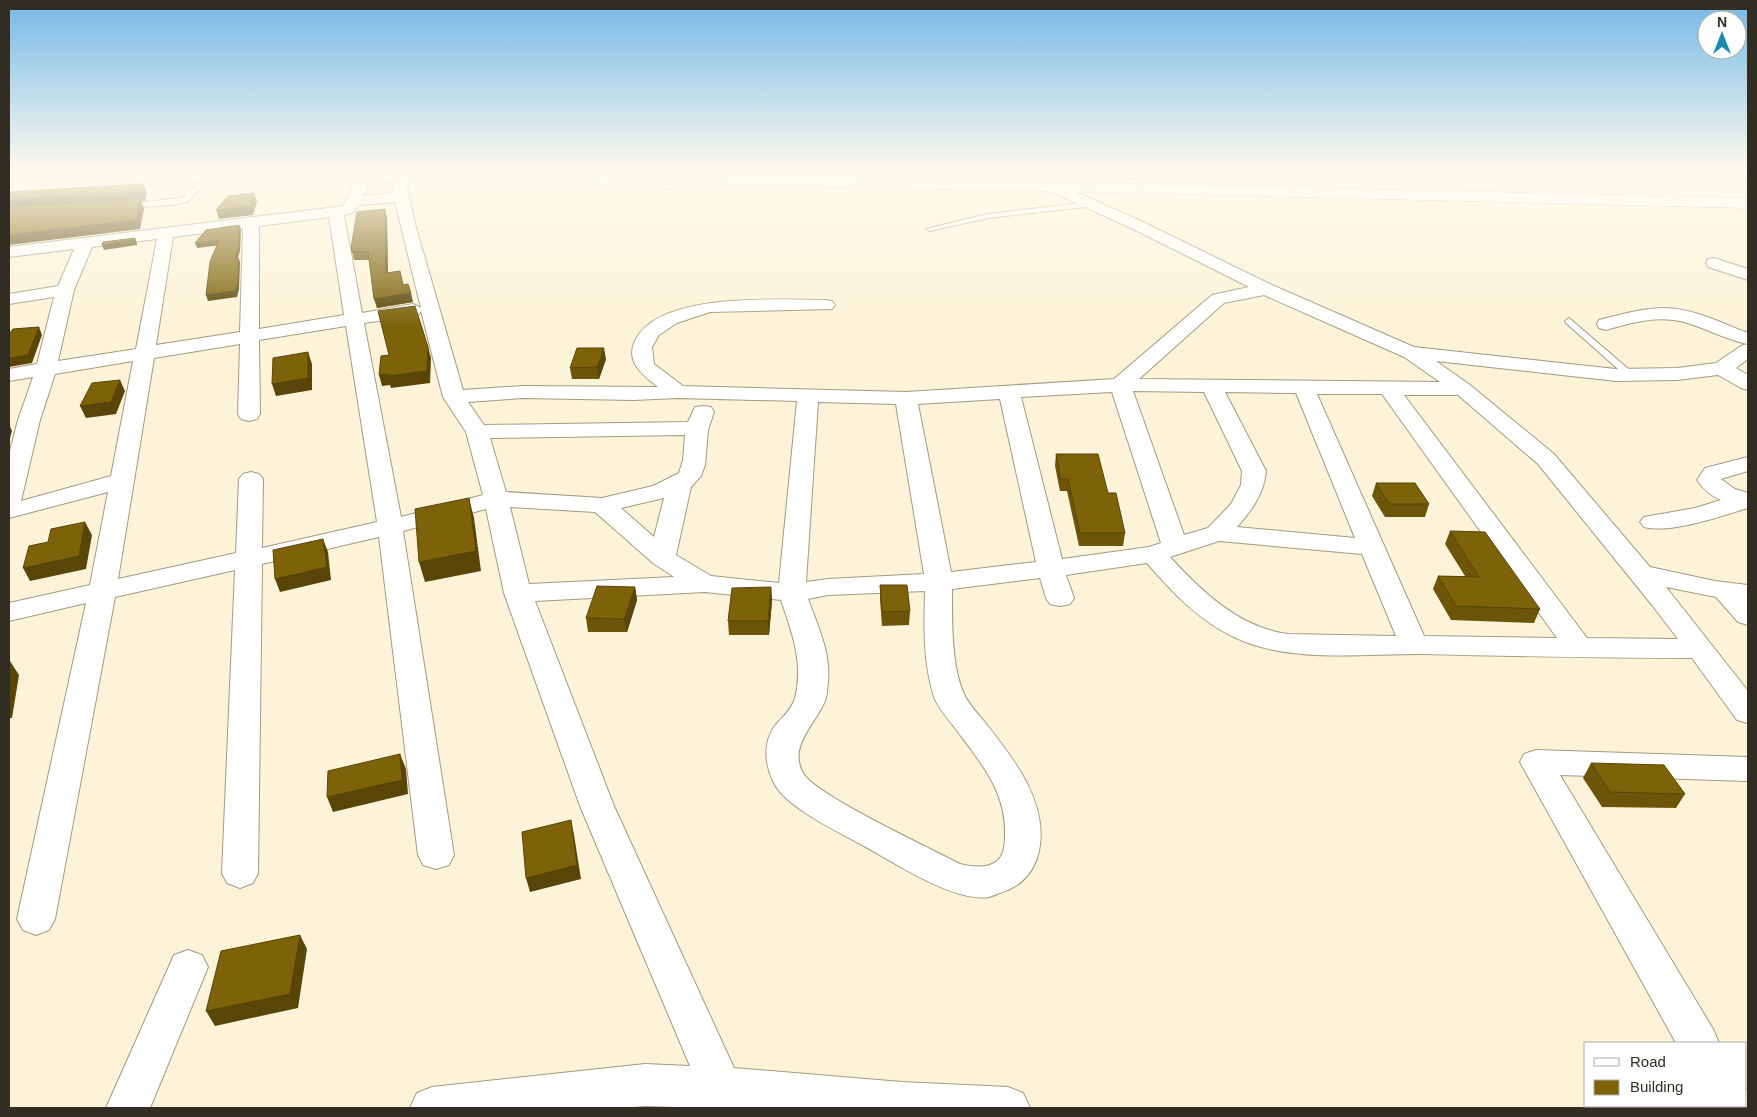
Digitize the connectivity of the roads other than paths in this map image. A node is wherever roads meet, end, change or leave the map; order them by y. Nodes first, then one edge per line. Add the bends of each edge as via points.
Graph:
1 (241, 224) edge
2 (251, 224) edge
3 (347, 224) edge
4 (409, 224) edge
5 (949, 224) edge
6 (1132, 224) edge
7 (930, 228) dead end
8 (166, 233) junction
9 (84, 243) junction
10 (9, 252) edge
11 (1714, 263) dead end
12 (1748, 275) edge
13 (1266, 289) junction
14 (65, 290) junction
15 (9, 299) edge
16 (826, 305) dead end
17 (430, 307) junction
18 (356, 320) junction
19 (1569, 321) dead end
20 (1606, 324) dead end
21 (251, 336) junction
22 (1748, 339) edge
23 (1748, 350) edge
24 (143, 353) junction
25 (1411, 353) junction
26 (1722, 368) junction
27 (46, 369) junction
28 (9, 375) edge
29 (1630, 375) junction
30 (1748, 384) edge
31 (1120, 385) junction
32 (1211, 386) junction
33 (1304, 388) junction
34 (1389, 389) junction
35 (1463, 389) junction
36 (1009, 391) junction
37 (678, 392) junction
38 (706, 394) junction
39 (808, 395) junction
40 (454, 397) junction
41 (906, 398) junction
42 (249, 414) dead end
43 (19, 422) edge
44 (697, 428) junction
45 (477, 432) junction
46 (1748, 464) edge
47 (251, 479) dead end
48 (121, 481) junction
49 (680, 484) junction
50 (9, 500) edge
51 (496, 500) junction
52 (1747, 500) edge
53 (602, 505) junction
54 (9, 511) edge
55 (1653, 522) dead end
56 (390, 527) junction
57 (1216, 533) junction
58 (1372, 547) junction
59 (1164, 550) junction
60 (662, 557) junction
61 (250, 559) junction
62 (1051, 568) junction
63 (1640, 573) junction
64 (939, 582) junction
65 (705, 584) junction
66 (103, 590) junction
67 (1736, 591) edge
68 (518, 593) junction
69 (792, 593) junction
70 (1060, 598) dead end
71 (9, 612) edge
72 (1748, 616) edge
73 (1414, 645) junction
74 (1580, 649) junction
75 (1700, 649) junction
76 (1748, 712) edge
77 (1748, 769) edge
78 (436, 855) dead end
79 (240, 873) dead end
80 (36, 919) dead end
81 (188, 968) dead end
82 (1697, 1042) edge
83 (721, 1088) junction
84 (128, 1108) edge
85 (432, 1108) edge
86 (1008, 1108) edge

1 - 8 street
2 - 21 street
3 - 18 street
4 - 17 street
5 - 7 lane
6 - 13 street
8 - 9 street
8 - 24 street
9 - 10 street
9 - 14 street
11 - 12 street
13 - 25 street
13 - 31 street via 1218,299
14 - 15 street
14 - 27 street
16 - 37 street via 710,307 665,322 650,332 642,347 645,366
17 - 18 street
17 - 40 street
18 - 21 street
18 - 56 street
19 - 29 lane
20 - 22 street via 1670,314
21 - 24 street
21 - 42 street
23 - 26 street
24 - 27 street
24 - 48 street
25 - 29 street
25 - 35 street
26 - 29 street via 1677,374
26 - 30 street
27 - 28 street
27 - 43 street
31 - 32 street
31 - 36 street
31 - 59 street
32 - 33 street
32 - 57 street via 1254,471 1253,485 1242,507
33 - 34 street
33 - 58 street
34 - 35 street
34 - 74 street
35 - 63 street via 1546,459
36 - 41 street
36 - 62 street
37 - 38 street
37 - 40 street via 523,392
38 - 39 street
38 - 44 street
39 - 41 street
39 - 69 street
40 - 45 street
41 - 64 street
43 - 50 street
44 - 45 street
44 - 49 street via 693,462 688,476
45 - 51 street
46 - 52 street via 1713,473 1709,480 1723,492
47 - 61 street
48 - 54 street
48 - 66 street
49 - 53 street
49 - 60 street
51 - 53 street
51 - 56 street
51 - 68 street
52 - 55 street via 1697,515
53 - 60 street
56 - 61 street
56 - 78 street
57 - 58 street
57 - 59 street
58 - 73 street
59 - 62 street
59 - 73 street via 1177,582 1239,629 1262,638 1295,644
60 - 65 street
61 - 66 street
61 - 79 street
62 - 64 street
62 - 70 street
63 - 67 street
63 - 75 street
64 - 69 street via 828,587
64 - 69 street via 938,631 942,669 950,699 995,758 1019,802 1023,828 1021,850 1015,866 1005,875 988,882 951,876 818,805 789,782 782,759 786,736 810,700 813,680 811,645
65 - 68 street
65 - 69 street
66 - 71 street
66 - 80 street
67 - 72 street
68 - 83 street via 598,806
73 - 74 street
74 - 75 street
75 - 76 street
77 - 82 street via 1536,762
81 - 84 street
83 - 85 street via 645,1085
83 - 86 street via 902,1104

